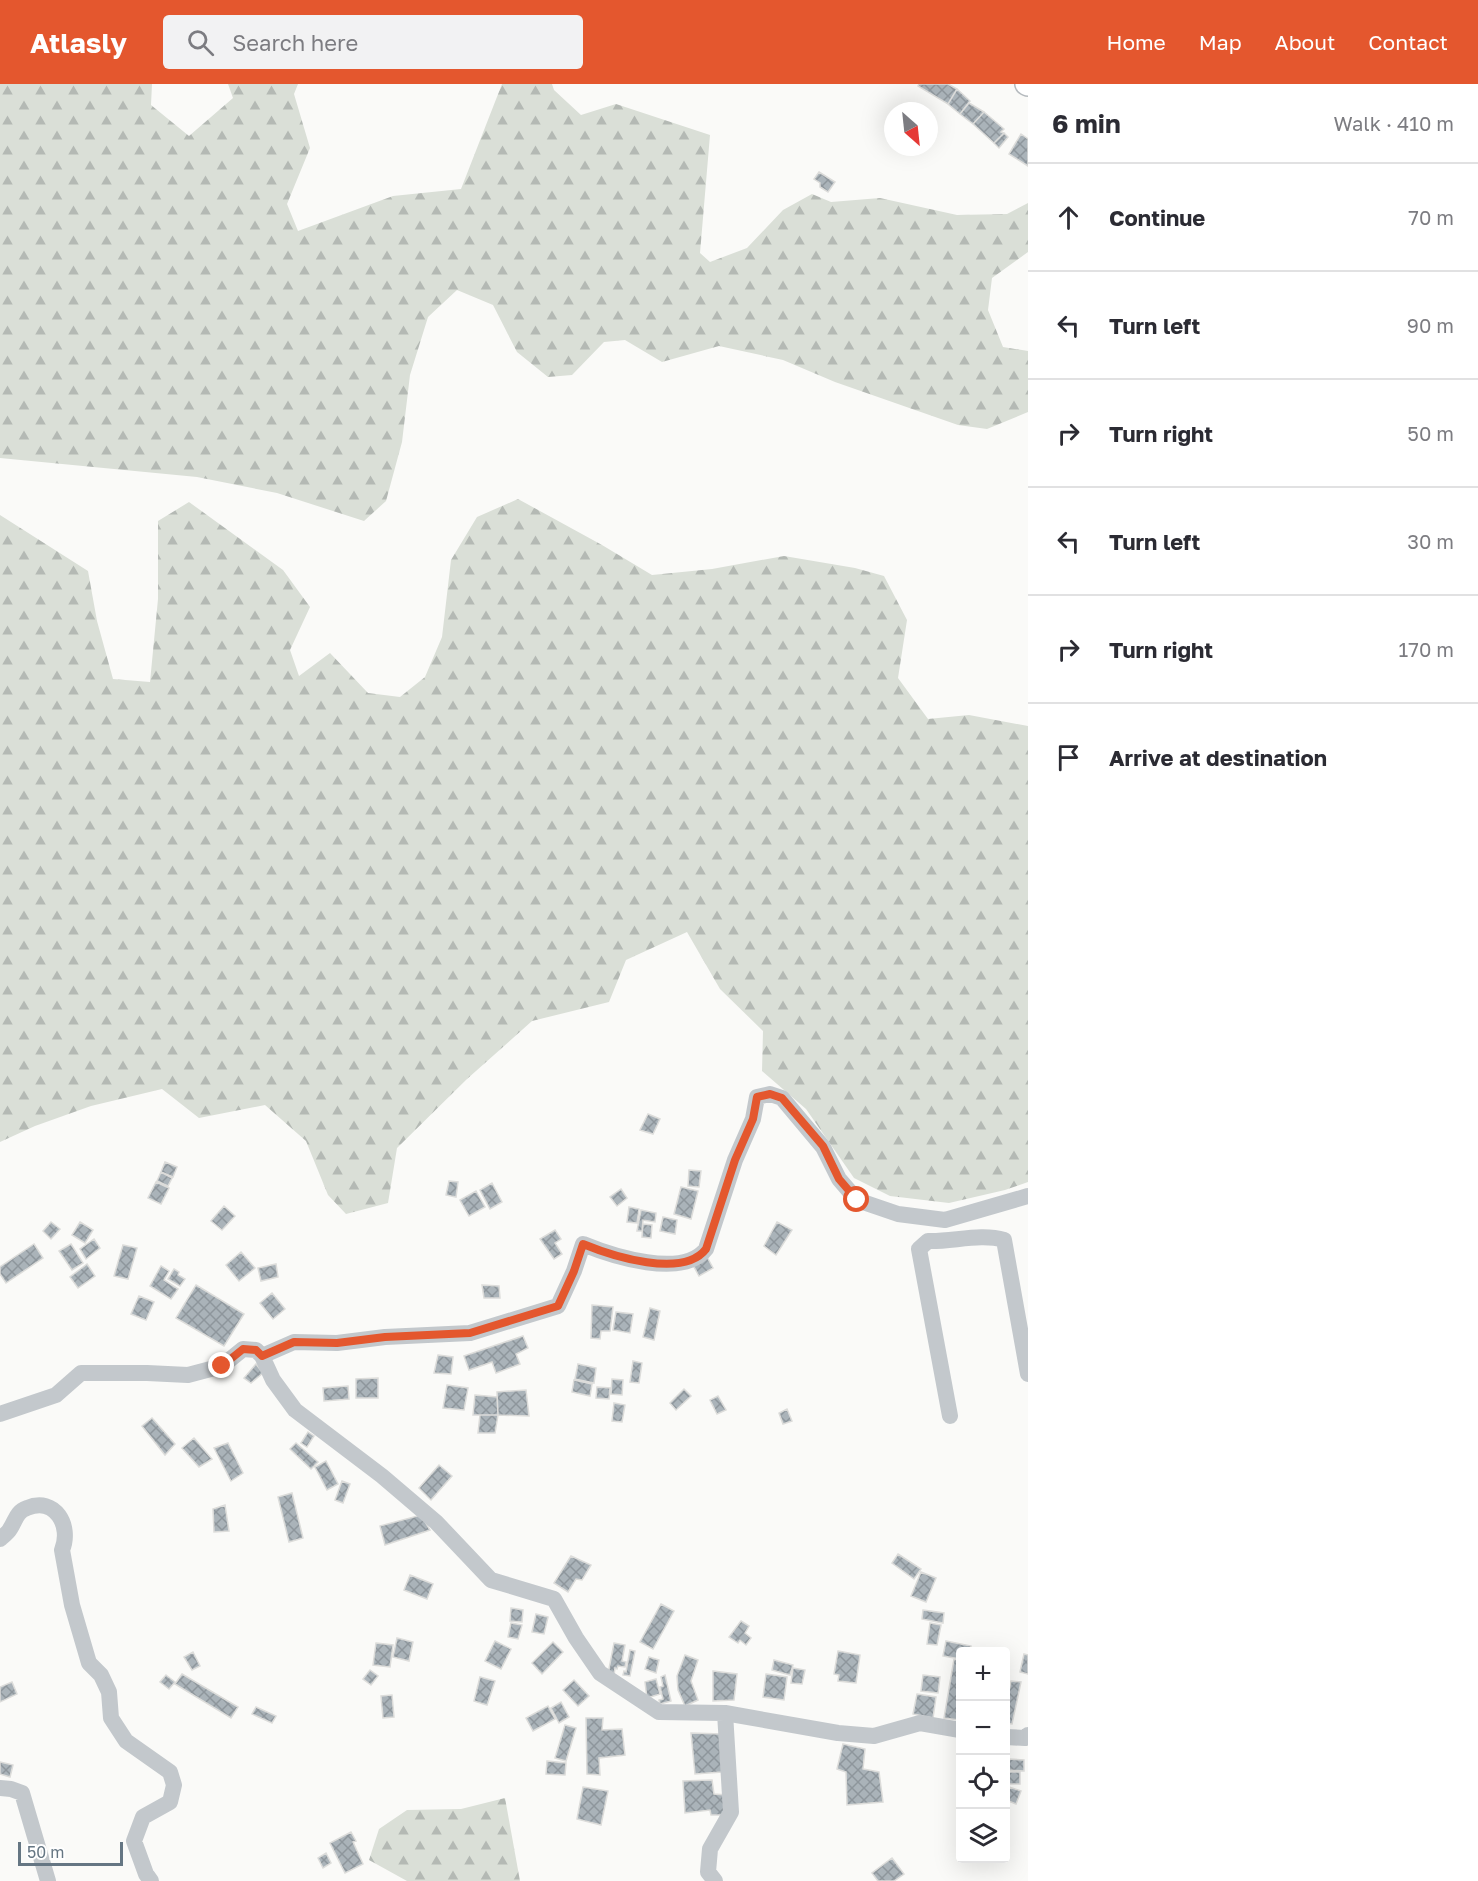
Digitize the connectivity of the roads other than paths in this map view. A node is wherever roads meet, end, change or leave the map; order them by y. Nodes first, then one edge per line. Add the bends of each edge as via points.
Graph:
1 (1028, 1196) edge
2 (262, 1356) junction
3 (1028, 1374) edge
4 (0, 1414) edge
5 (950, 1416) dead end
6 (0, 1539) edge
7 (725, 1713) junction
8 (956, 1729) edge
9 (1028, 1735) edge
10 (1010, 1737) edge
11 (0, 1788) edge
12 (48, 1881) edge
13 (152, 1881) edge
14 (716, 1881) edge

1 - 2 street via 945,1220 898,1214 857,1200 839,1179 823,1146 782,1098 770,1094 757,1097 753,1119 706,1249 688,1262 651,1263 583,1244 558,1306 470,1333 337,1343 294,1342
2 - 4 street via 256,1350 243,1349 222,1366 188,1376 81,1373 56,1395
2 - 7 street via 273,1380 296,1410 436,1522 491,1580 555,1599 600,1673 659,1712
3 - 5 street via 1004,1240 991,1236 928,1241 919,1249
6 - 13 street via 19,1513 35,1506 53,1510 64,1523 62,1550 72,1605 89,1663 108,1692 111,1718 126,1741 170,1772 174,1785 170,1802 143,1817 134,1841
7 - 8 street via 874,1736 920,1723
7 - 14 street via 731,1812 710,1849 708,1872
9 - 10 street
11 - 12 street via 22,1792

